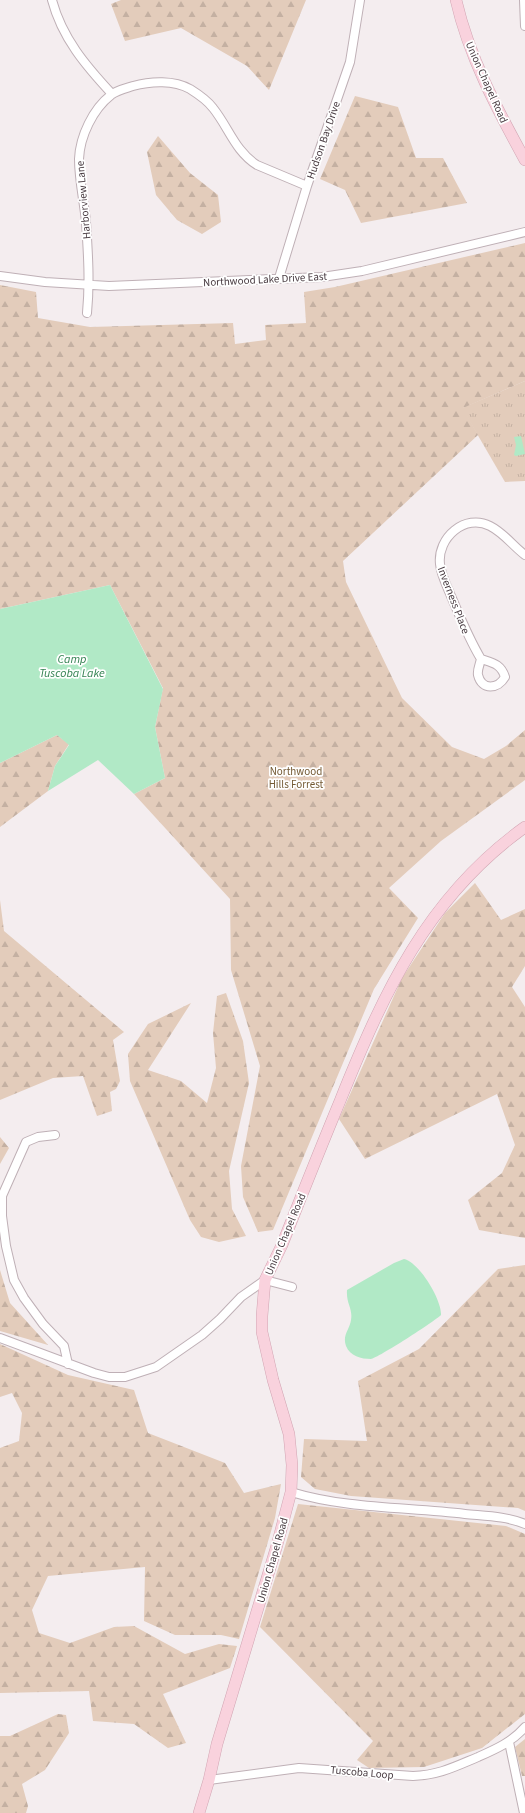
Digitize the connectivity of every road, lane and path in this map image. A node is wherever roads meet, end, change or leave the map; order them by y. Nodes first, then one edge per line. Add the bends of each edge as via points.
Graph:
1 (52, 0) edge
2 (360, 0) edge
3 (456, 0) edge
4 (525, 0) edge
5 (525, 26) edge
6 (112, 94) junction
7 (525, 160) edge
8 (308, 186) junction
9 (525, 232) edge
10 (0, 276) edge
11 (279, 278) junction
12 (90, 284) junction
13 (87, 313) dead end
14 (525, 555) edge
15 (481, 659) dead end
16 (525, 827) edge
17 (55, 1135) dead end
18 (265, 1280) junction
19 (292, 1287) dead end
20 (0, 1338) edge
21 (68, 1364) junction
22 (291, 1492) junction
23 (525, 1524) edge
24 (525, 1727) edge
25 (508, 1742) junction
26 (209, 1780) junction
27 (199, 1813) edge
28 (524, 1813) edge

1 - 6 street via 72,46 86,66
2 - 8 street, Hudson Bay Drive via 350,62
3 - 7 street, Union Chapel Road via 467,39 489,91
4 - 5 street
6 - 8 street, Harborview Lane via 143,83 174,84 189,88 213,108 238,149 250,161
6 - 12 street, Harborview Lane via 96,111 88,126 79,157
8 - 11 street, Hudson Bay Drive
9 - 11 street, Northwood Lake Drive East via 338,276
10 - 12 street, Northwood Lake Drive East
11 - 12 street, Northwood Lake Drive East via 109,286
12 - 13 street, Harborview Lane
14 - 15 street, Inverness Place via 503,534 482,523 466,524 452,531 447,537 441,552 440,568 461,621
16 - 18 street, Union Chapel Road via 495,850 461,884 440,908 404,962 371,1026
17 - 21 street via 26,1142 2,1196 2,1216 14,1280 43,1324 64,1346
18 - 19 street
18 - 21 street via 241,1297 202,1335 148,1370 125,1377 109,1377
18 - 22 street, Union Chapel Road via 262,1332 289,1434
20 - 21 street
22 - 23 street via 332,1502 484,1516 510,1519
22 - 26 street, Union Chapel Road via 217,1744
24 - 25 street, Tuscoba Loop
25 - 26 street, Tuscoba Loop via 464,1764 429,1775 299,1768
25 - 28 street
26 - 27 street, Union Chapel Road

